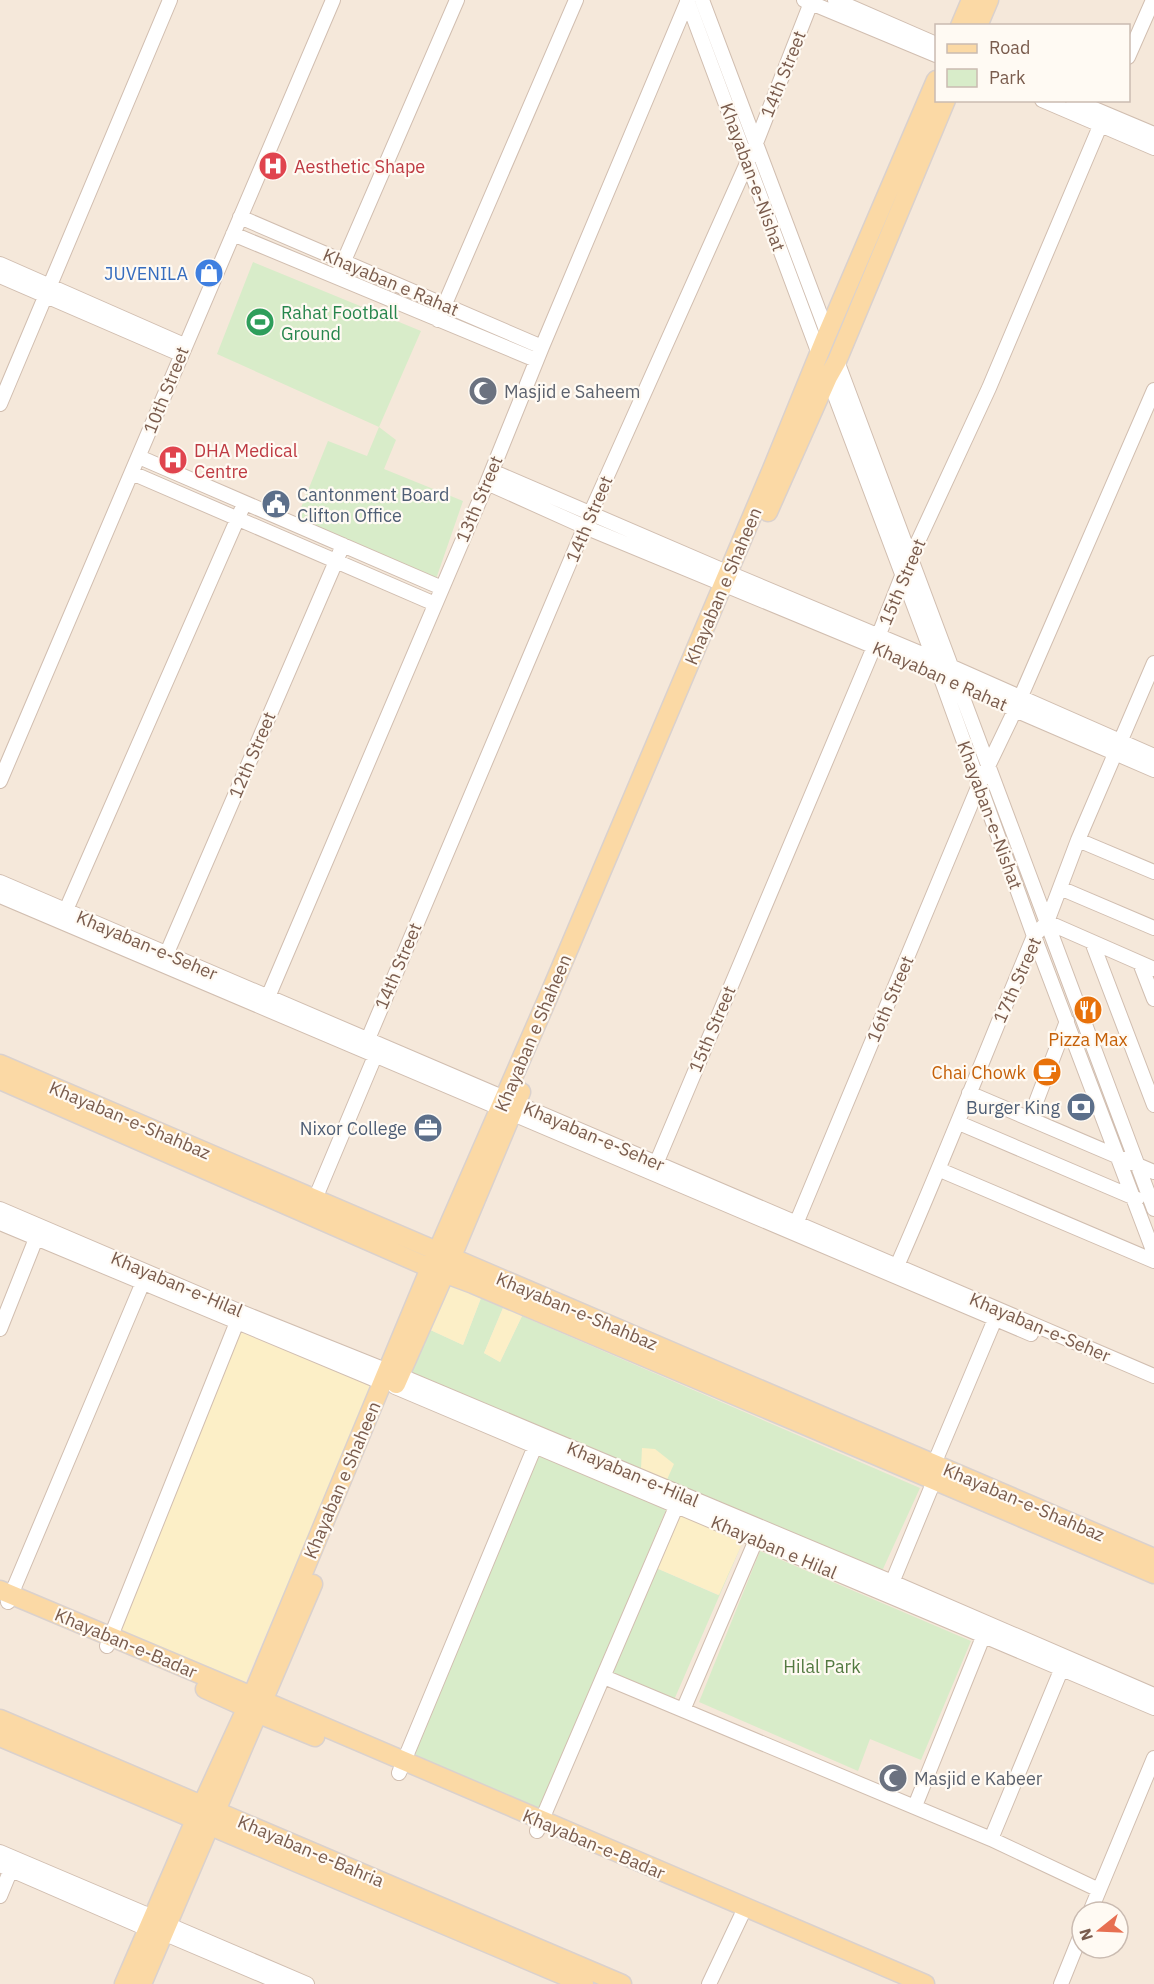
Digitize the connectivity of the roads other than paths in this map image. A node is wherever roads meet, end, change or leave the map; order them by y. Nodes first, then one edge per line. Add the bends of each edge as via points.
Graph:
1 (170, 0) edge
2 (333, 0) edge
3 (458, 0) edge
4 (576, 0) edge
5 (688, 0) edge
6 (702, 0) edge
7 (835, 0) edge
8 (971, 0) edge
9 (989, 0) edge
10 (1153, 0) edge
11 (809, 1) edge
12 (961, 24) edge
13 (979, 24) edge
14 (935, 44) edge
15 (1130, 52) edge
16 (935, 55) edge
17 (935, 82) edge
18 (945, 102) edge
19 (1051, 102) edge
20 (1078, 102) edge
21 (1105, 113) edge
22 (1154, 134) edge
23 (756, 142) junction
24 (1154, 148) edge
25 (747, 161) junction
26 (240, 217) junction
27 (233, 234) junction
28 (344, 262) junction
29 (0, 264) edge
30 (0, 276) edge
31 (337, 277) junction
32 (48, 291) junction
33 (444, 305) junction
34 (438, 320) junction
35 (828, 335) junction
36 (542, 347) junction
37 (182, 350) junction
38 (819, 354) junction
39 (536, 360) junction
40 (837, 361) junction
41 (828, 377) junction
42 (1154, 390) edge
43 (0, 404) edge
44 (139, 457) junction
45 (132, 472) junction
46 (489, 477) junction
47 (244, 504) junction
48 (591, 512) junction
49 (238, 519) junction
50 (585, 527) junction
51 (343, 545) junction
52 (911, 559) junction
53 (336, 562) junction
54 (902, 576) junction
55 (731, 581) junction
56 (442, 588) junction
57 (435, 604) junction
58 (876, 641) junction
59 (934, 659) junction
60 (1154, 663) edge
61 (949, 674) junction
62 (1017, 704) junction
63 (1118, 747) junction
64 (1154, 756) edge
65 (988, 765) junction
66 (1154, 770) edge
67 (0, 781) edge
68 (979, 784) junction
69 (1078, 840) junction
70 (1154, 872) edge
71 (0, 882) edge
72 (1060, 888) junction
73 (0, 896) edge
74 (66, 910) junction
75 (1047, 922) junction
76 (1154, 928) edge
77 (1034, 936) junction
78 (1092, 942) junction
79 (165, 959) junction
80 (1140, 963) junction
81 (1154, 969) edge
82 (268, 996) junction
83 (1154, 999) edge
84 (1067, 1021) junction
85 (375, 1047) junction
86 (0, 1064) edge
87 (1148, 1074) edge
88 (0, 1080) edge
89 (969, 1092) junction
90 (1154, 1105) edge
91 (508, 1106) junction
92 (1030, 1118) junction
93 (959, 1123) junction
94 (1118, 1156) junction
95 (1138, 1166) junction
96 (654, 1168) junction
97 (940, 1170) junction
98 (1154, 1172) edge
99 (1133, 1197) junction
100 (315, 1199) junction
101 (1154, 1208) edge
102 (0, 1209) edge
103 (0, 1223) edge
104 (795, 1228) junction
105 (39, 1232) junction
106 (1154, 1253) edge
107 (1154, 1261) edge
108 (441, 1262) junction
109 (897, 1266) junction
110 (146, 1277) junction
111 (997, 1314) junction
112 (239, 1317) junction
113 (0, 1329) edge
114 (1154, 1376) edge
115 (391, 1379) junction
116 (1154, 1386) edge
117 (538, 1441) junction
118 (934, 1472) junction
119 (678, 1501) junction
120 (758, 1534) junction
121 (1154, 1558) edge
122 (1154, 1574) edge
123 (889, 1588) junction
124 (4, 1596) edge
125 (986, 1630) junction
126 (109, 1641) junction
127 (1063, 1664) junction
128 (604, 1677) junction
129 (1154, 1695) edge
130 (256, 1705) junction
131 (1154, 1708) edge
132 (684, 1710) junction
133 (0, 1719) edge
134 (0, 1737) edge
135 (1154, 1758) edge
136 (402, 1768) junction
137 (915, 1806) junction
138 (206, 1816) junction
139 (539, 1826) junction
140 (991, 1839) junction
141 (0, 1852) edge
142 (9, 1865) edge
143 (1100, 1890) junction
144 (0, 1896) edge
145 (1095, 1900) edge
146 (743, 1912) junction
147 (158, 1926) junction
148 (1070, 1960) edge
149 (124, 1984) edge
150 (142, 1984) edge
151 (283, 1984) edge
152 (306, 1984) edge
153 (584, 1984) edge
154 (622, 1984) edge
155 (710, 1984) edge
156 (900, 1984) edge
157 (925, 1984) edge
158 (1060, 1984) edge

1 - 32 street
2 - 26 street, 10th Street
3 - 28 street
4 - 33 street
5 - 25 street, Khayaban-e-Nishat
5 - 36 street, 13th Street
6 - 23 street, Khayaban-e-Nishat
7 - 14 street
8 - 12 main road
9 - 13 main road
10 - 15 street
11 - 16 street
11 - 23 street, 14th Street
17 - 35 main road, Khayaban e Shaheen
18 - 40 main road, Khayaban e Shaheen
19 - 21 street
20 - 21 street
21 - 22 street
21 - 24 street
21 - 52 street, 15th Street via 989,388
23 - 25 street, 14th Street
23 - 35 street, Khayaban-e-Nishat
25 - 38 street, Khayaban-e-Nishat
25 - 48 street, 14th Street
26 - 27 street, 10th Street
26 - 28 street, Khayaban e Rahat
27 - 31 street
27 - 37 street, 10th Street
28 - 31 street
28 - 33 street, Khayaban e Rahat
29 - 32 street
30 - 32 street
31 - 34 street
32 - 37 street
32 - 43 street
33 - 34 street
33 - 36 street, Khayaban e Rahat
34 - 39 street
35 - 38 main road, Khayaban e Shaheen
36 - 39 street, 13th Street
37 - 44 street, 10th Street
38 - 55 main road, Khayaban e Shaheen
39 - 46 street, 13th Street
40 - 41 main road, Khayaban e Shaheen
40 - 52 street, Khayaban-e-Nishat
41 - 54 street
41 - 55 main road, Khayaban e Shaheen
42 - 62 street
44 - 45 street, 10th Street
44 - 47 street
45 - 49 street
45 - 67 street, 10th Street
46 - 48 street
46 - 50 street
46 - 56 street, 13th Street
47 - 49 street
47 - 51 street
48 - 50 street, 14th Street
48 - 55 street
49 - 53 street
49 - 74 street
50 - 55 street
50 - 85 street, 14th Street
51 - 53 street, 12th Street
51 - 56 street
52 - 54 street, 15th Street
52 - 61 street, Khayaban-e-Nishat
53 - 57 street
53 - 79 street, 12th Street
54 - 58 street, 15th Street
54 - 59 street
55 - 58 street, Khayaban e Rahat
55 - 91 main road, Khayaban e Shaheen
56 - 57 street, 13th Street
57 - 82 street, 13th Street
58 - 59 street, Khayaban e Rahat
58 - 61 street, Khayaban e Rahat
58 - 96 street, 15th Street
59 - 61 street, Khayaban e Rahat
60 - 63 street, 17th Street
61 - 62 street, Khayaban e Rahat
61 - 65 street, Khayaban-e-Nishat
61 - 68 street, Khayaban-e-Nishat
62 - 63 street, Khayaban e Rahat
62 - 65 street, 16th Street
63 - 64 street, Khayaban e Rahat
63 - 66 street, Khayaban e Rahat
63 - 69 street, 17th Street
65 - 68 street, 16th Street
65 - 75 street, Khayaban-e-Nishat
68 - 77 street, Khayaban-e-Nishat
68 - 104 street, 16th Street
69 - 70 street
69 - 72 street, 17th Street
71 - 74 street, Khayaban-e-Seher
72 - 75 street, 17th Street
72 - 76 street
73 - 79 street, Khayaban-e-Seher
74 - 79 street, Khayaban-e-Seher
75 - 77 street, 17th Street
75 - 78 street
75 - 95 street, Khayaban-e-Nishat
77 - 84 street, Khayaban-e-Nishat
77 - 89 street, 17th Street
78 - 80 street
78 - 87 street
79 - 82 street, Khayaban-e-Seher
79 - 85 street, Khayaban-e-Seher
80 - 81 street
80 - 83 street
82 - 85 street, Khayaban-e-Seher
84 - 92 street
84 - 94 street, Khayaban-e-Nishat
85 - 91 street, Khayaban-e-Seher
85 - 100 street, 14th Street
86 - 100 main road, Khayaban-e-Shahbaz
87 - 90 street
88 - 108 main road, Khayaban-e-Shahbaz
89 - 92 street
89 - 93 street, 17th Street
91 - 96 street, Khayaban-e-Seher
91 - 108 main road, Khayaban e Shaheen
92 - 94 street
93 - 97 street, 17th Street
93 - 99 street
94 - 95 street
94 - 99 street, Khayaban-e-Nishat
95 - 98 street
95 - 101 street, Khayaban-e-Nishat
96 - 104 street, Khayaban-e-Seher
97 - 107 street
97 - 109 street, 17th Street
99 - 101 street
99 - 106 street, Khayaban-e-Nishat
100 - 108 main road, Khayaban-e-Shahbaz
102 - 105 street, Khayaban-e-Hilal
103 - 105 street
104 - 109 street, Khayaban-e-Seher
104 - 111 street, Khayaban-e-Seher
105 - 110 street, Khayaban-e-Hilal
105 - 113 street
108 - 115 main road, Khayaban e Shaheen
108 - 118 main road, Khayaban-e-Shahbaz
109 - 111 street, Khayaban-e-Seher
110 - 112 street, Khayaban-e-Hilal
110 - 124 street
111 - 114 street, Khayaban-e-Seher
111 - 116 street, Khayaban-e-Seher
111 - 118 street
112 - 115 street, Khayaban-e-Hilal
112 - 126 street
115 - 117 street, Khayaban-e-Hilal
115 - 130 main road, Khayaban e Shaheen
117 - 119 street, Khayaban-e-Hilal
117 - 136 street
118 - 121 main road, Khayaban-e-Shahbaz
118 - 122 main road, Khayaban-e-Shahbaz
118 - 123 street
119 - 120 street, Khayaban-e-Hilal
119 - 128 street
120 - 123 street, Khayaban e Hilal
120 - 132 street
123 - 125 street, Khayaban e Hilal
124 - 126 main road, Khayaban-e-Badar
125 - 127 street, Khayaban e Hilal
125 - 137 street
126 - 130 main road, Khayaban-e-Badar
127 - 129 street, Khayaban e Hilal
127 - 131 street, Khayaban e Hilal
127 - 140 street
128 - 132 street
128 - 139 street
130 - 136 main road, Khayaban-e-Badar
130 - 138 main road, Khayaban e Shaheen
132 - 137 street
133 - 138 main road, Khayaban-e-Bahria
134 - 138 main road, Khayaban-e-Bahria
135 - 143 street
136 - 139 main road, Khayaban-e-Badar
137 - 140 street
138 - 147 main road, Khayaban e Shaheen
138 - 153 main road, Khayaban-e-Bahria
138 - 154 main road, Khayaban-e-Bahria
139 - 146 main road, Khayaban-e-Badar
140 - 143 street
141 - 142 street
142 - 144 street
142 - 147 street
143 - 145 street
146 - 155 street
146 - 156 main road, Khayaban-e-Badar
146 - 157 main road, Khayaban-e-Badar
147 - 149 main road, Khayaban e Shaheen
147 - 150 main road, Khayaban e Shaheen
147 - 151 street
147 - 152 street
148 - 158 street

